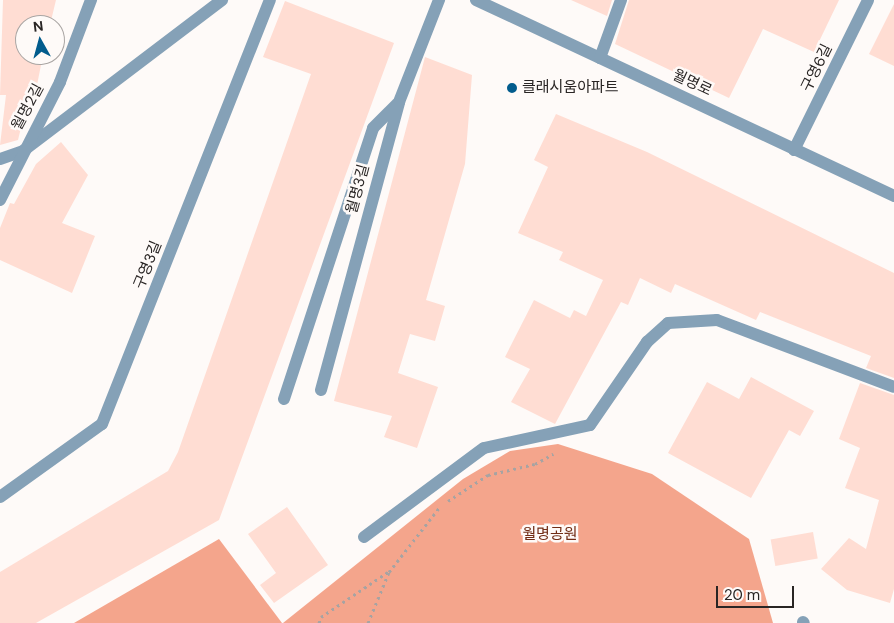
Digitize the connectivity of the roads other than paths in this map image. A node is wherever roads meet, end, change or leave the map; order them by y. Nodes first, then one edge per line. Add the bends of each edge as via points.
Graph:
1 (91, 0) edge
2 (222, 0) edge
3 (270, 0) edge
4 (439, 0) edge
5 (476, 0) edge
6 (622, 0) edge
7 (868, 0) edge
8 (600, 58) junction
9 (399, 102) junction
10 (794, 150) junction
11 (23, 151) junction
12 (0, 159) edge
13 (894, 196) edge
14 (0, 200) edge
15 (894, 387) edge
16 (321, 390) dead end
17 (284, 399) dead end
18 (0, 497) edge
19 (364, 537) dead end

1 - 11 street, 월명2길 via 60,82
2 - 11 street
3 - 18 street, 구영3길 via 102,424
4 - 9 street, 월명3길
5 - 8 street, 월명로
6 - 8 street
7 - 10 street, 구영6길
8 - 10 street, 월명로
9 - 16 street, 월명3길
9 - 17 street via 373,128
10 - 13 street, 월명로
11 - 12 street
11 - 14 street, 월명2길
15 - 19 street via 717,320 668,323 647,342 590,425 484,448

